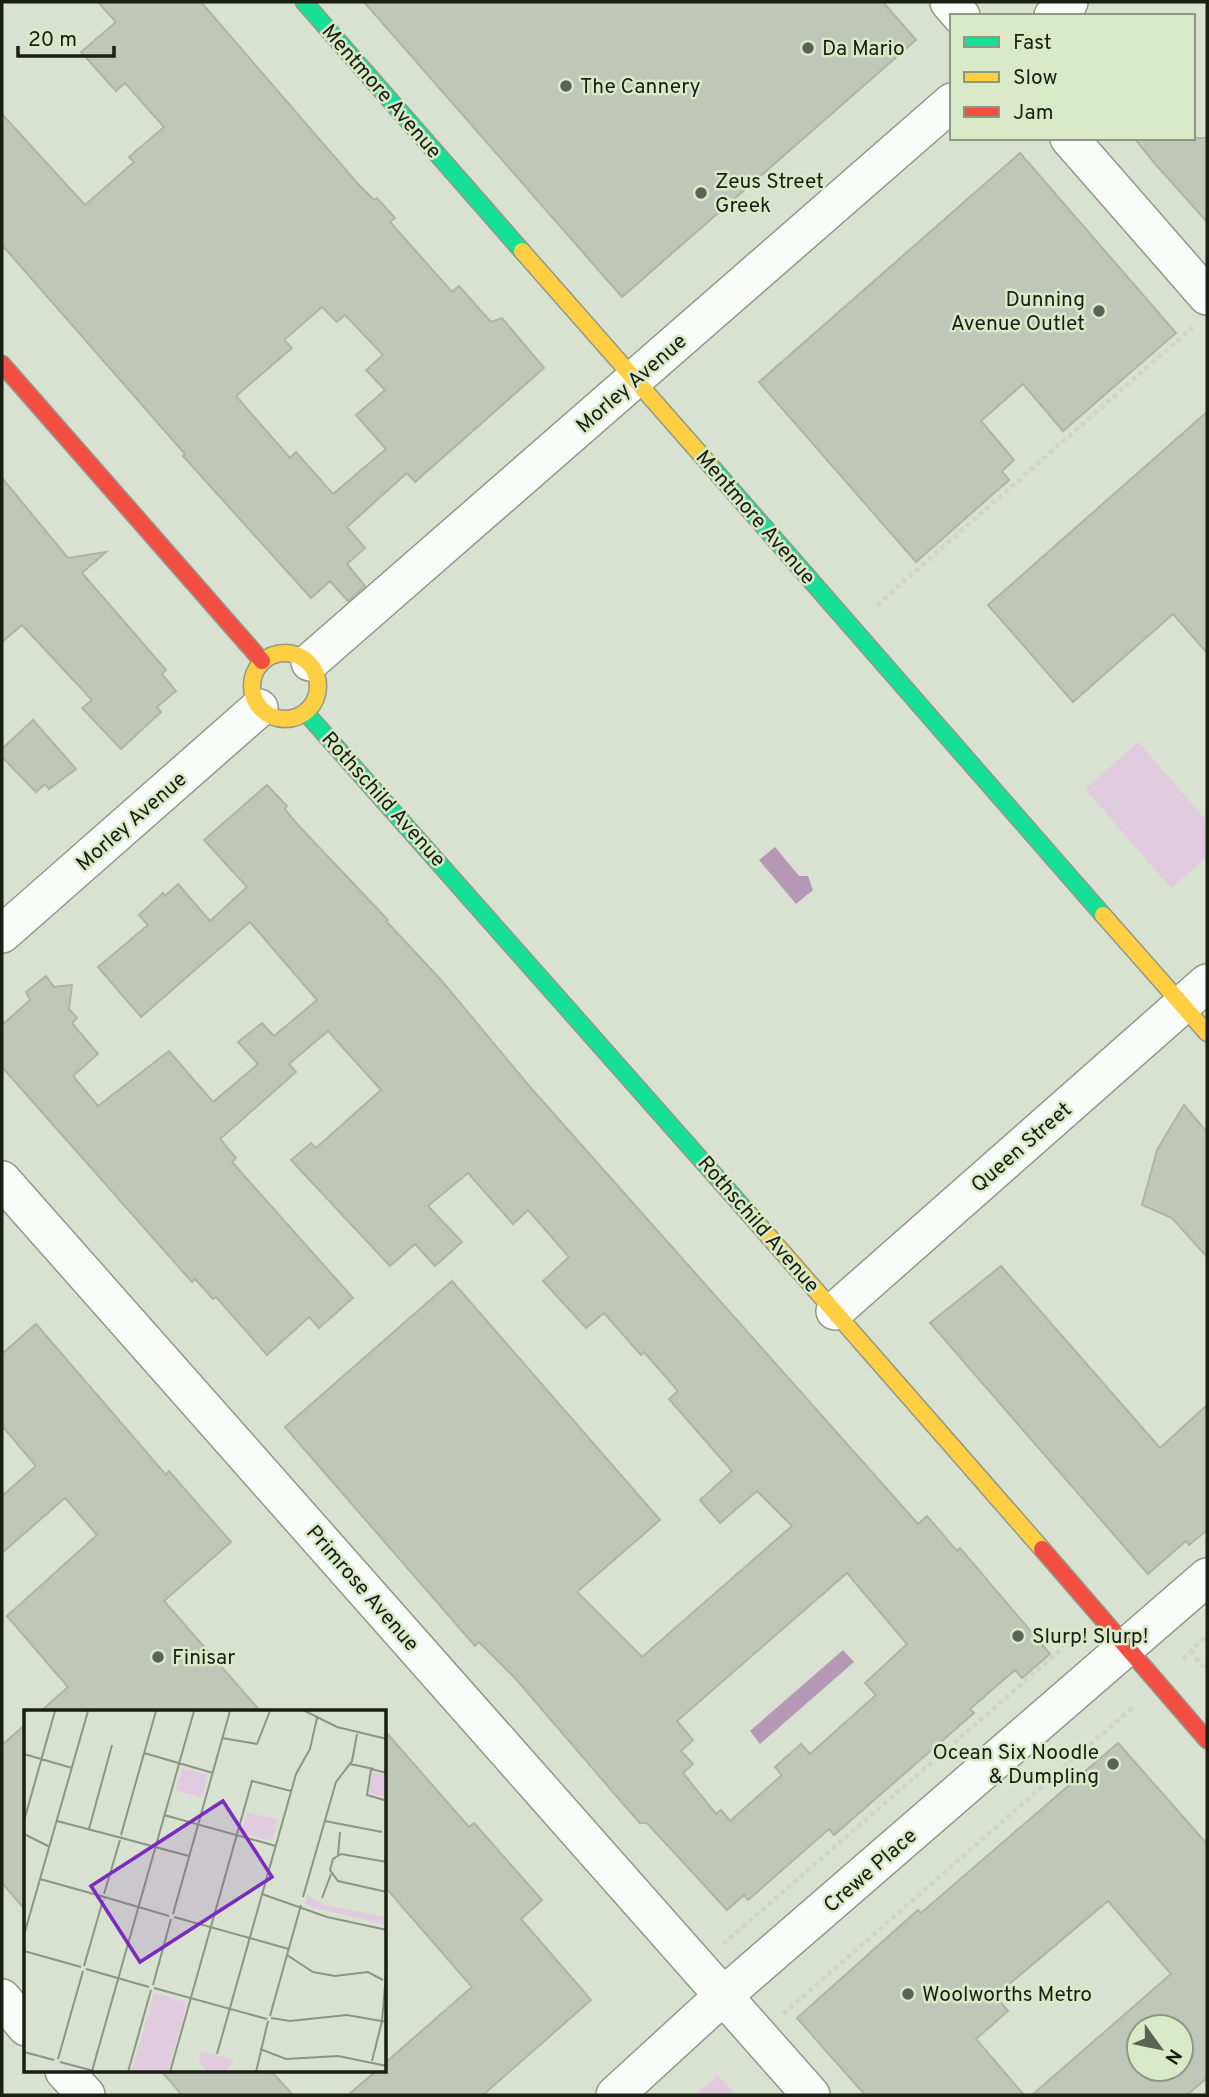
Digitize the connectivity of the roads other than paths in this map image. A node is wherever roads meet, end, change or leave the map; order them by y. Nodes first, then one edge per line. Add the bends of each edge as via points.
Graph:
1 (304, 2) edge
2 (1069, 2) edge
3 (1055, 14) edge
4 (950, 104) edge
5 (1071, 140) edge
6 (1202, 310) edge
7 (2, 364) edge
8 (635, 380) junction
9 (262, 661) junction
10 (310, 663) junction
11 (259, 708) junction
12 (306, 713) junction
13 (2, 934) edge
14 (1195, 993) edge
15 (1207, 1033) edge
16 (2, 1180) edge
17 (835, 1311) junction
18 (1207, 1577) edge
19 (1128, 1648) junction
20 (1207, 1740) edge
21 (723, 1996) junction
22 (2, 1998) edge
23 (24, 2025) edge
24 (65, 2072) edge
25 (86, 2095) edge
26 (615, 2095) edge
27 (811, 2095) edge

1 - 8 street, Mentmore Avenue
2 - 3 street
4 - 8 street, Morley Avenue
5 - 6 street
7 - 9 street
8 - 10 street, Morley Avenue
8 - 14 street, Mentmore Avenue via 853,626
9 - 10 street via 286,652
9 - 11 street via 251,689
10 - 12 street via 316,672 318,694
11 - 12 street via 282,719
11 - 13 street, Morley Avenue
12 - 17 street, Rothschild Avenue
14 - 15 street, Mentmore Avenue
14 - 17 street, Queen Street
16 - 21 street, Primrose Avenue
17 - 19 street, Rothschild Avenue
18 - 19 street, Crewe Place
19 - 20 street, Rothschild Avenue
19 - 21 street, Crewe Place
21 - 26 street, Crewe Place
21 - 27 street, Primrose Avenue
22 - 23 street
24 - 25 street

